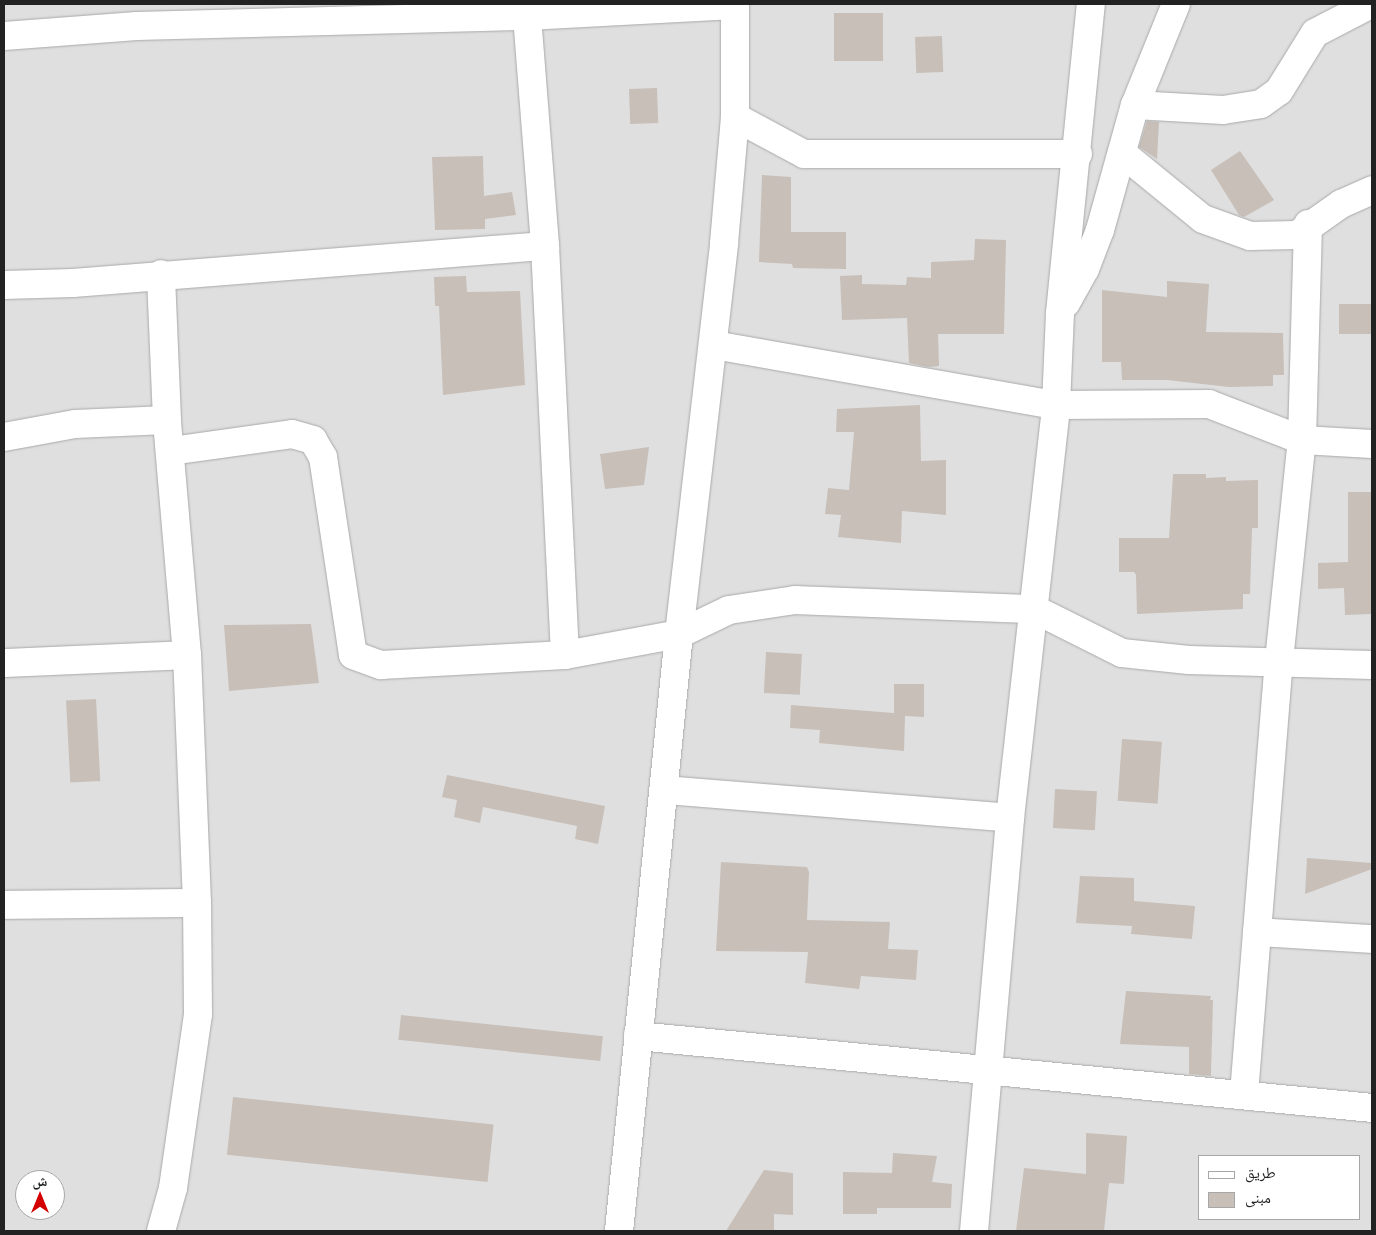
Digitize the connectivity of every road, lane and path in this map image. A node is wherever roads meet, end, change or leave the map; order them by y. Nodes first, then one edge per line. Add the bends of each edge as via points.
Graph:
1 (735, 4) edge
2 (1091, 4) edge
3 (1176, 4) edge
4 (1371, 4) edge
5 (136, 15) edge
6 (527, 16) junction
7 (4, 36) edge
8 (1134, 105) junction
9 (735, 117) junction
10 (1122, 152) junction
11 (1078, 154) junction
12 (1372, 190) edge
13 (1308, 224) junction
14 (545, 246) junction
15 (161, 274) junction
16 (4, 285) edge
17 (1060, 313) junction
18 (714, 345) junction
19 (1056, 405) junction
20 (167, 420) junction
21 (4, 437) edge
22 (1302, 440) junction
23 (1372, 444) edge
24 (171, 451) junction
25 (1034, 609) junction
26 (679, 634) junction
27 (565, 655) junction
28 (187, 656) junction
29 (1279, 661) junction
30 (4, 663) edge
31 (1372, 665) edge
32 (665, 790) junction
33 (1010, 818) junction
34 (197, 903) junction
35 (4, 905) edge
36 (1258, 932) junction
37 (1372, 940) edge
38 (638, 1036) junction
39 (986, 1071) junction
40 (1244, 1094) junction
41 (1372, 1108) edge
42 (161, 1231) edge
43 (619, 1231) edge
44 (974, 1231) edge

1 - 6 street
1 - 9 street
2 - 11 street
3 - 8 street
4 - 8 street via 1315,34 1279,91 1261,104 1224,110
5 - 6 street
5 - 7 street
6 - 14 street
8 - 10 street
9 - 11 street via 804,154
9 - 18 street
10 - 13 street via 1202,219 1250,236 1297,235
10 - 17 street via 1109,203 1085,269
11 - 17 street
12 - 13 street
13 - 22 street
14 - 15 street
14 - 27 street
15 - 16 street
15 - 20 street
17 - 19 street
18 - 19 street
18 - 26 street
19 - 22 street via 1209,404
19 - 25 street
20 - 21 street via 75,424
20 - 24 street
22 - 23 street
22 - 29 street
24 - 27 street via 292,434 312,440 323,457 353,655 380,664
24 - 28 street
25 - 26 street via 796,600 729,610
25 - 29 street via 1122,653 1188,660
25 - 33 street
26 - 27 street
26 - 32 street
28 - 30 street
28 - 34 street
29 - 31 street
29 - 36 street
32 - 33 street
32 - 38 street
33 - 39 street
34 - 35 street
34 - 42 street via 198,1014 173,1188
36 - 37 street
36 - 40 street
38 - 39 street
38 - 43 street
39 - 40 street
39 - 44 street
40 - 41 street

